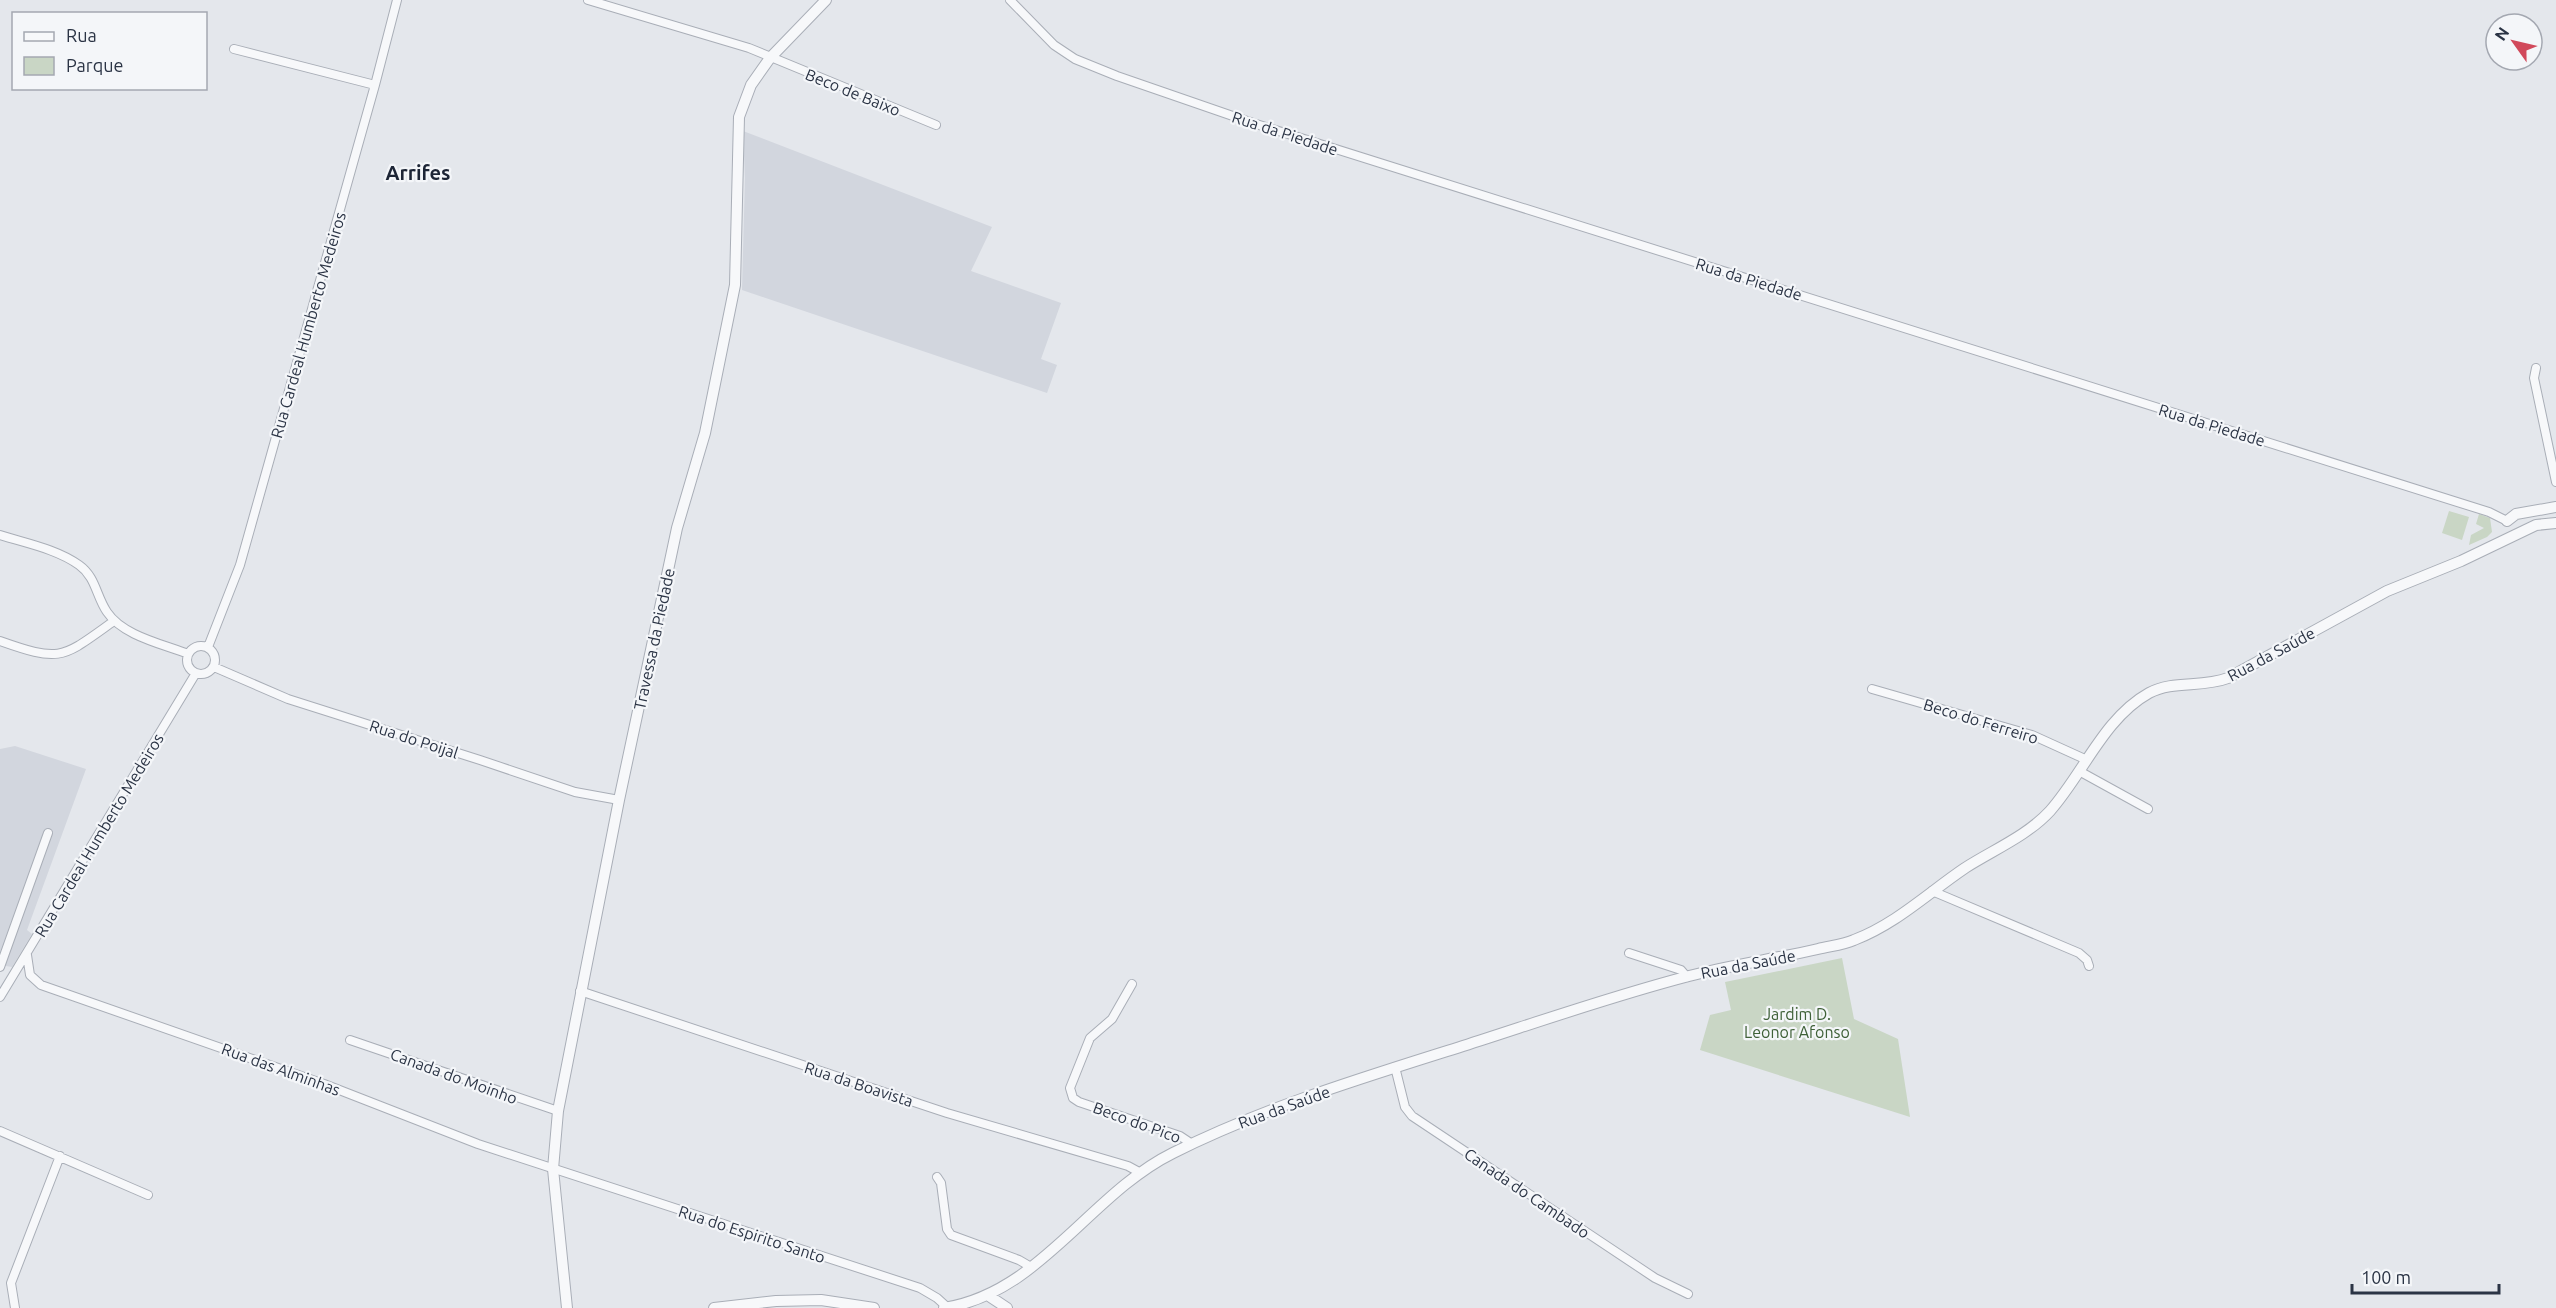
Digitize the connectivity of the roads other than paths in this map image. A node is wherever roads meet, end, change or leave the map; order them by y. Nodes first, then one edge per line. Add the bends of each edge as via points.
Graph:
1 (397, 0) edge
2 (588, 0) edge
3 (826, 0) edge
4 (1010, 0) edge
5 (234, 49) dead end
6 (770, 58) junction
7 (375, 85) junction
8 (936, 125) dead end
9 (2536, 368) dead end
10 (2556, 482) edge
11 (2556, 507) edge
12 (2507, 521) junction
13 (2556, 523) edge
14 (2521, 531) junction
15 (0, 535) edge
16 (2501, 542) junction
17 (114, 621) junction
18 (0, 641) edge
19 (208, 647) junction
20 (188, 654) junction
21 (214, 666) junction
22 (196, 673) junction
23 (1872, 689) dead end
24 (2087, 760) junction
25 (2079, 771) junction
26 (619, 800) junction
27 (2148, 809) dead end
28 (48, 833) dead end
29 (1932, 891) junction
30 (1629, 953) dead end
31 (27, 955) junction
32 (2089, 966) dead end
33 (0, 968) edge
34 (1687, 976) junction
35 (0, 977) edge
36 (11, 980) junction
37 (1132, 984) dead end
38 (580, 991) junction
39 (0, 997) edge
40 (350, 1040) dead end
41 (1395, 1067) junction
42 (558, 1111) junction
43 (0, 1131) edge
44 (1192, 1144) junction
45 (60, 1156) junction
46 (553, 1169) junction
47 (1139, 1172) junction
48 (937, 1177) dead end
49 (148, 1195) dead end
50 (1031, 1267) junction
51 (0, 1285) edge
52 (11, 1289) junction
53 (1688, 1294) dead end
54 (989, 1296) junction
55 (762, 1305) edge
56 (15, 1308) edge
57 (567, 1308) edge
58 (714, 1308) edge
59 (874, 1308) edge
60 (946, 1308) edge
61 (1007, 1308) edge

1 - 7 street, Rua Cardeal Humberto Medeiros
2 - 6 street, Beco de Baixo via 749,48
3 - 6 street, Travessa da Piedade
4 - 12 street, Rua da Piedade via 1054,45 1075,59 1252,123 2489,512
5 - 7 street
6 - 8 street, Beco de Baixo
6 - 26 street, Travessa da Piedade via 751,85 739,117 735,285 705,433 677,528
7 - 19 street, Rua Cardeal Humberto Medeiros via 240,565
9 - 10 street
11 - 12 street via 2516,514
12 - 14 street
12 - 16 street
13 - 14 street, Rua da Saúde
14 - 16 street, Rua da Saúde
15 - 17 street via 77,564 92,577 103,607
16 - 24 street, Rua da Saúde via 2387,591 2228,678 2207,684 2168,686 2147,693 2124,712
17 - 18 street via 66,653 41,655
17 - 20 street
19 - 20 street via 196,647
19 - 21 street via 215,656
20 - 22 street via 188,665
21 - 22 street via 204,674
21 - 26 street, Rua do Poijal via 288,699 574,792
22 - 31 street, Rua Cardeal Humberto Medeiros
23 - 24 street, Beco do Ferreiro via 2032,735
24 - 25 street, Rua da Saúde
25 - 27 street
25 - 29 street, Rua da Saúde via 2035,825
26 - 38 street, Travessa da Piedade
28 - 33 street
29 - 32 street via 2079,953
29 - 34 street, Rua da Saúde via 1891,924 1852,941
30 - 34 street via 1681,970
31 - 36 street, Rua Cardeal Humberto Medeiros
31 - 46 street, Rua das Alminhas via 30,975 40,985
34 - 41 street, Rua da Saúde
35 - 36 street
36 - 39 street, Rua Cardeal Humberto Medeiros
37 - 44 street, Beco do Pico via 1112,1019 1090,1038 1071,1094 1079,1102 1180,1136
38 - 42 street, Travessa da Piedade
38 - 47 street, Rua da Boavista via 947,1113
40 - 42 street, Canada do Moinho
41 - 44 street, Rua da Saúde
41 - 53 street, Canada do Cambado via 1405,1107 1412,1116 1654,1278
42 - 46 street, Travessa da Piedade
43 - 45 street
44 - 47 street, Rua da Saúde
45 - 49 street
45 - 52 street
46 - 57 street, Travessa da Piedade
46 - 60 street, Rua do Espirito Santo via 920,1288
47 - 50 street, Rua da Saúde
48 - 50 street via 951,1235
50 - 54 street, Rua da Saúde
51 - 52 street
52 - 56 street
54 - 60 street, Rua da Saúde
54 - 61 street
55 - 58 street
55 - 59 street via 821,1300

